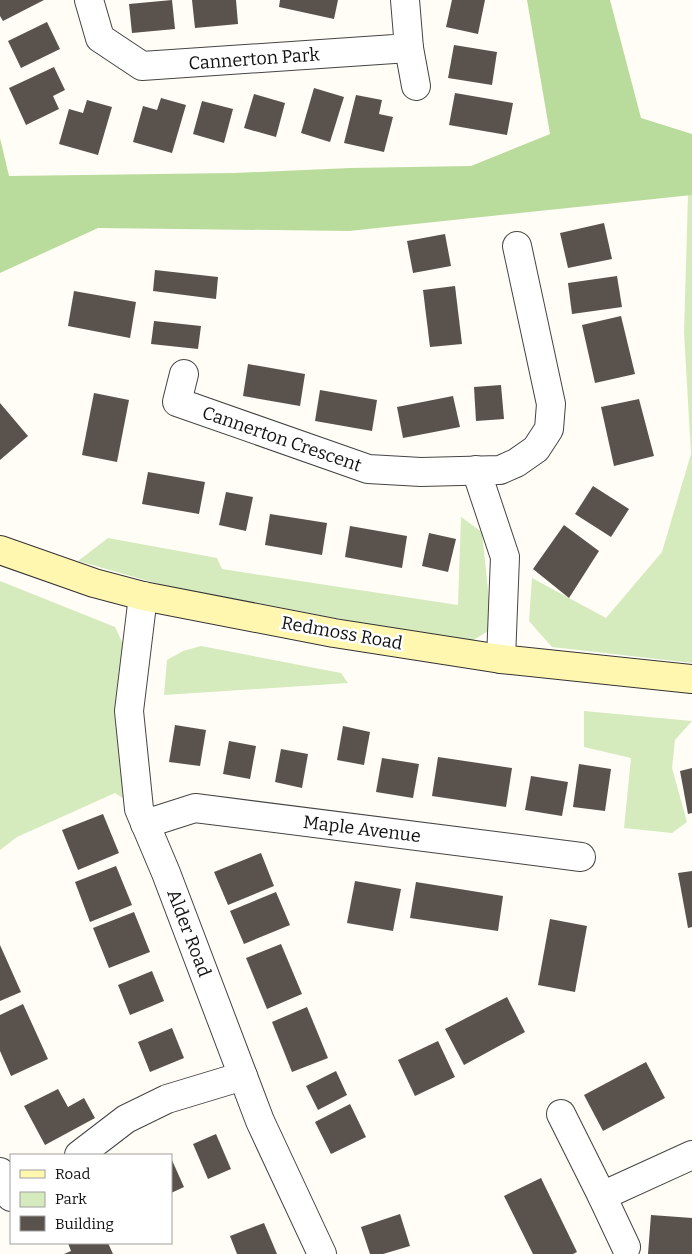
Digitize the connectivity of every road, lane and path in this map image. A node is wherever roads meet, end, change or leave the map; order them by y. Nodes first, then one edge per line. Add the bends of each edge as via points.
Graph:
1 (89, 0) edge
2 (405, 0) edge
3 (409, 48) junction
4 (416, 86) dead end
5 (517, 246) dead end
6 (184, 374) dead end
7 (476, 470) junction
8 (0, 550) edge
9 (143, 596) junction
10 (501, 659) junction
11 (692, 679) edge
12 (145, 824) junction
13 (581, 857) dead end
14 (243, 1076) junction
15 (561, 1114) dead end
16 (79, 1154) edge
17 (692, 1154) edge
18 (0, 1172) edge
19 (10, 1195) edge
20 (602, 1196) junction
21 (10, 1205) edge
22 (0, 1213) edge
23 (626, 1247) dead end
24 (322, 1254) edge

1 - 3 street, Cannerton Park via 100,38 142,66
2 - 3 street
3 - 4 street
5 - 7 street, Cannerton Crescent via 551,404 549,429 536,449 516,463 500,470
6 - 7 street, Cannerton Crescent via 177,402 368,469 421,472
7 - 10 street via 506,557
8 - 9 street, Redmoss Road via 94,583
9 - 10 street, Redmoss Road via 334,633
9 - 12 street, Alder Road via 129,711 139,810
10 - 11 street, Redmoss Road
12 - 13 street, Maple Avenue via 195,808
12 - 14 street, Alder Road
14 - 16 street via 167,1099 126,1120
14 - 24 street, Alder Road via 260,1121
15 - 20 street
17 - 20 street
18 - 19 street
20 - 23 street
21 - 22 street

